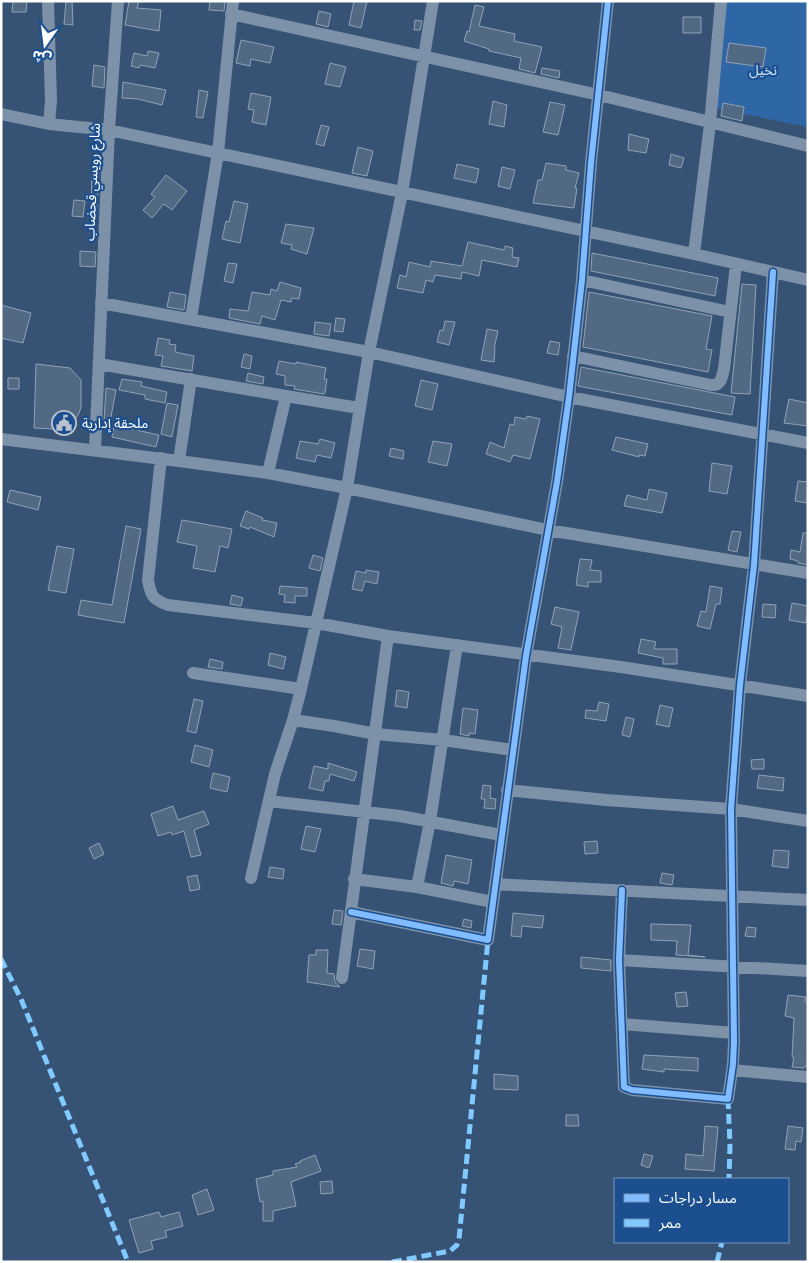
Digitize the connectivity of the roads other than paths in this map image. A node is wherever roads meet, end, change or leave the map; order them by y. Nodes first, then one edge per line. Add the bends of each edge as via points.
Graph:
1 (48, 1) edge
2 (118, 1) edge
3 (433, 1) edge
4 (721, 1) edge
5 (607, 2) edge
6 (232, 7) edge
7 (424, 56) junction
8 (599, 95) junction
9 (1, 114) edge
10 (49, 124) junction
11 (710, 124) junction
12 (109, 130) junction
13 (808, 146) edge
14 (218, 153) junction
15 (402, 193) junction
16 (585, 231) junction
17 (694, 254) junction
18 (736, 264) junction
19 (774, 272) junction
20 (582, 280) junction
21 (808, 280) edge
22 (101, 303) junction
23 (730, 312) junction
24 (191, 318) junction
25 (369, 352) junction
26 (573, 356) junction
27 (99, 364) junction
28 (192, 380) junction
29 (286, 396) junction
30 (569, 397) junction
31 (359, 408) junction
32 (764, 436) junction
33 (1, 439) edge
34 (808, 443) edge
35 (95, 450) junction
36 (161, 458) junction
37 (179, 461) junction
38 (268, 473) junction
39 (347, 488) junction
40 (548, 530) junction
41 (754, 565) junction
42 (808, 573) edge
43 (316, 623) junction
44 (388, 636) junction
45 (457, 645) junction
46 (526, 656) junction
47 (193, 673) dead end
48 (740, 685) junction
49 (301, 689) junction
50 (808, 696) edge
51 (293, 720) junction
52 (376, 734) junction
53 (443, 740) junction
54 (513, 750) junction
55 (507, 790) junction
56 (269, 801) junction
57 (731, 809) junction
58 (365, 812) junction
59 (808, 821) edge
60 (430, 822) junction
61 (501, 836) junction
62 (252, 878) dead end
63 (354, 879) junction
64 (494, 884) junction
65 (417, 887) junction
66 (622, 890) junction
67 (732, 895) junction
68 (808, 900) edge
69 (493, 902) junction
70 (351, 912) junction
71 (619, 960) junction
72 (733, 967) junction
73 (808, 970) edge
74 (342, 978) dead end
75 (622, 1024) junction
76 (734, 1033) junction
77 (732, 1070) junction
78 (808, 1077) edge

1 - 10 street
2 - 12 street, شارع رويسي قحضاب
3 - 7 street
4 - 11 street
5 - 8 street
6 - 7 street
6 - 14 street
7 - 8 street
7 - 15 street
8 - 11 street
8 - 16 street
9 - 10 street
10 - 12 street
11 - 13 street
11 - 17 street
12 - 14 street
12 - 22 street, شارع رويسي قحضاب
14 - 15 street
14 - 24 street
15 - 16 street
15 - 25 street
16 - 17 street
16 - 20 street
17 - 18 street
18 - 19 street
18 - 23 street
19 - 21 street
19 - 32 street
20 - 23 street
20 - 26 street
22 - 24 street
22 - 27 street, شارع رويسي قحضاب
23 - 26 street via 724,369 721,381 714,386
24 - 25 street
25 - 30 street
25 - 31 street
26 - 30 street
27 - 28 street
27 - 35 street, شارع رويسي قحضاب
28 - 29 street
28 - 37 street
29 - 31 street
29 - 38 street
30 - 32 street
30 - 40 street
31 - 39 street
32 - 34 street
32 - 41 street
33 - 35 street
35 - 36 street
36 - 37 street
36 - 43 street via 148,580 155,600 168,605
37 - 38 street
38 - 39 street
39 - 40 street
39 - 43 street
40 - 41 street
40 - 46 street
41 - 42 street
41 - 48 street
43 - 44 street
43 - 49 street
44 - 45 street
44 - 52 street
45 - 46 street
45 - 53 street
46 - 48 street
46 - 54 street
47 - 49 street
48 - 50 street
48 - 57 street
49 - 51 street
51 - 52 street
51 - 56 street
52 - 53 street
52 - 58 street
53 - 54 street
53 - 60 street
54 - 55 street
55 - 57 street
55 - 61 street
56 - 58 street
56 - 62 street
57 - 59 street
57 - 67 street
58 - 60 street
58 - 63 street
60 - 61 street
60 - 65 street
61 - 64 street
63 - 65 street
63 - 70 street
64 - 66 street
64 - 69 street
65 - 69 street
66 - 67 street
66 - 71 street
67 - 68 street
67 - 72 street
69 - 70 street via 488,940
70 - 74 street
71 - 72 street
71 - 75 street
72 - 73 street
72 - 76 street
75 - 76 street
75 - 77 street via 624,1086 627,1089 728,1099
76 - 77 street
77 - 78 street

